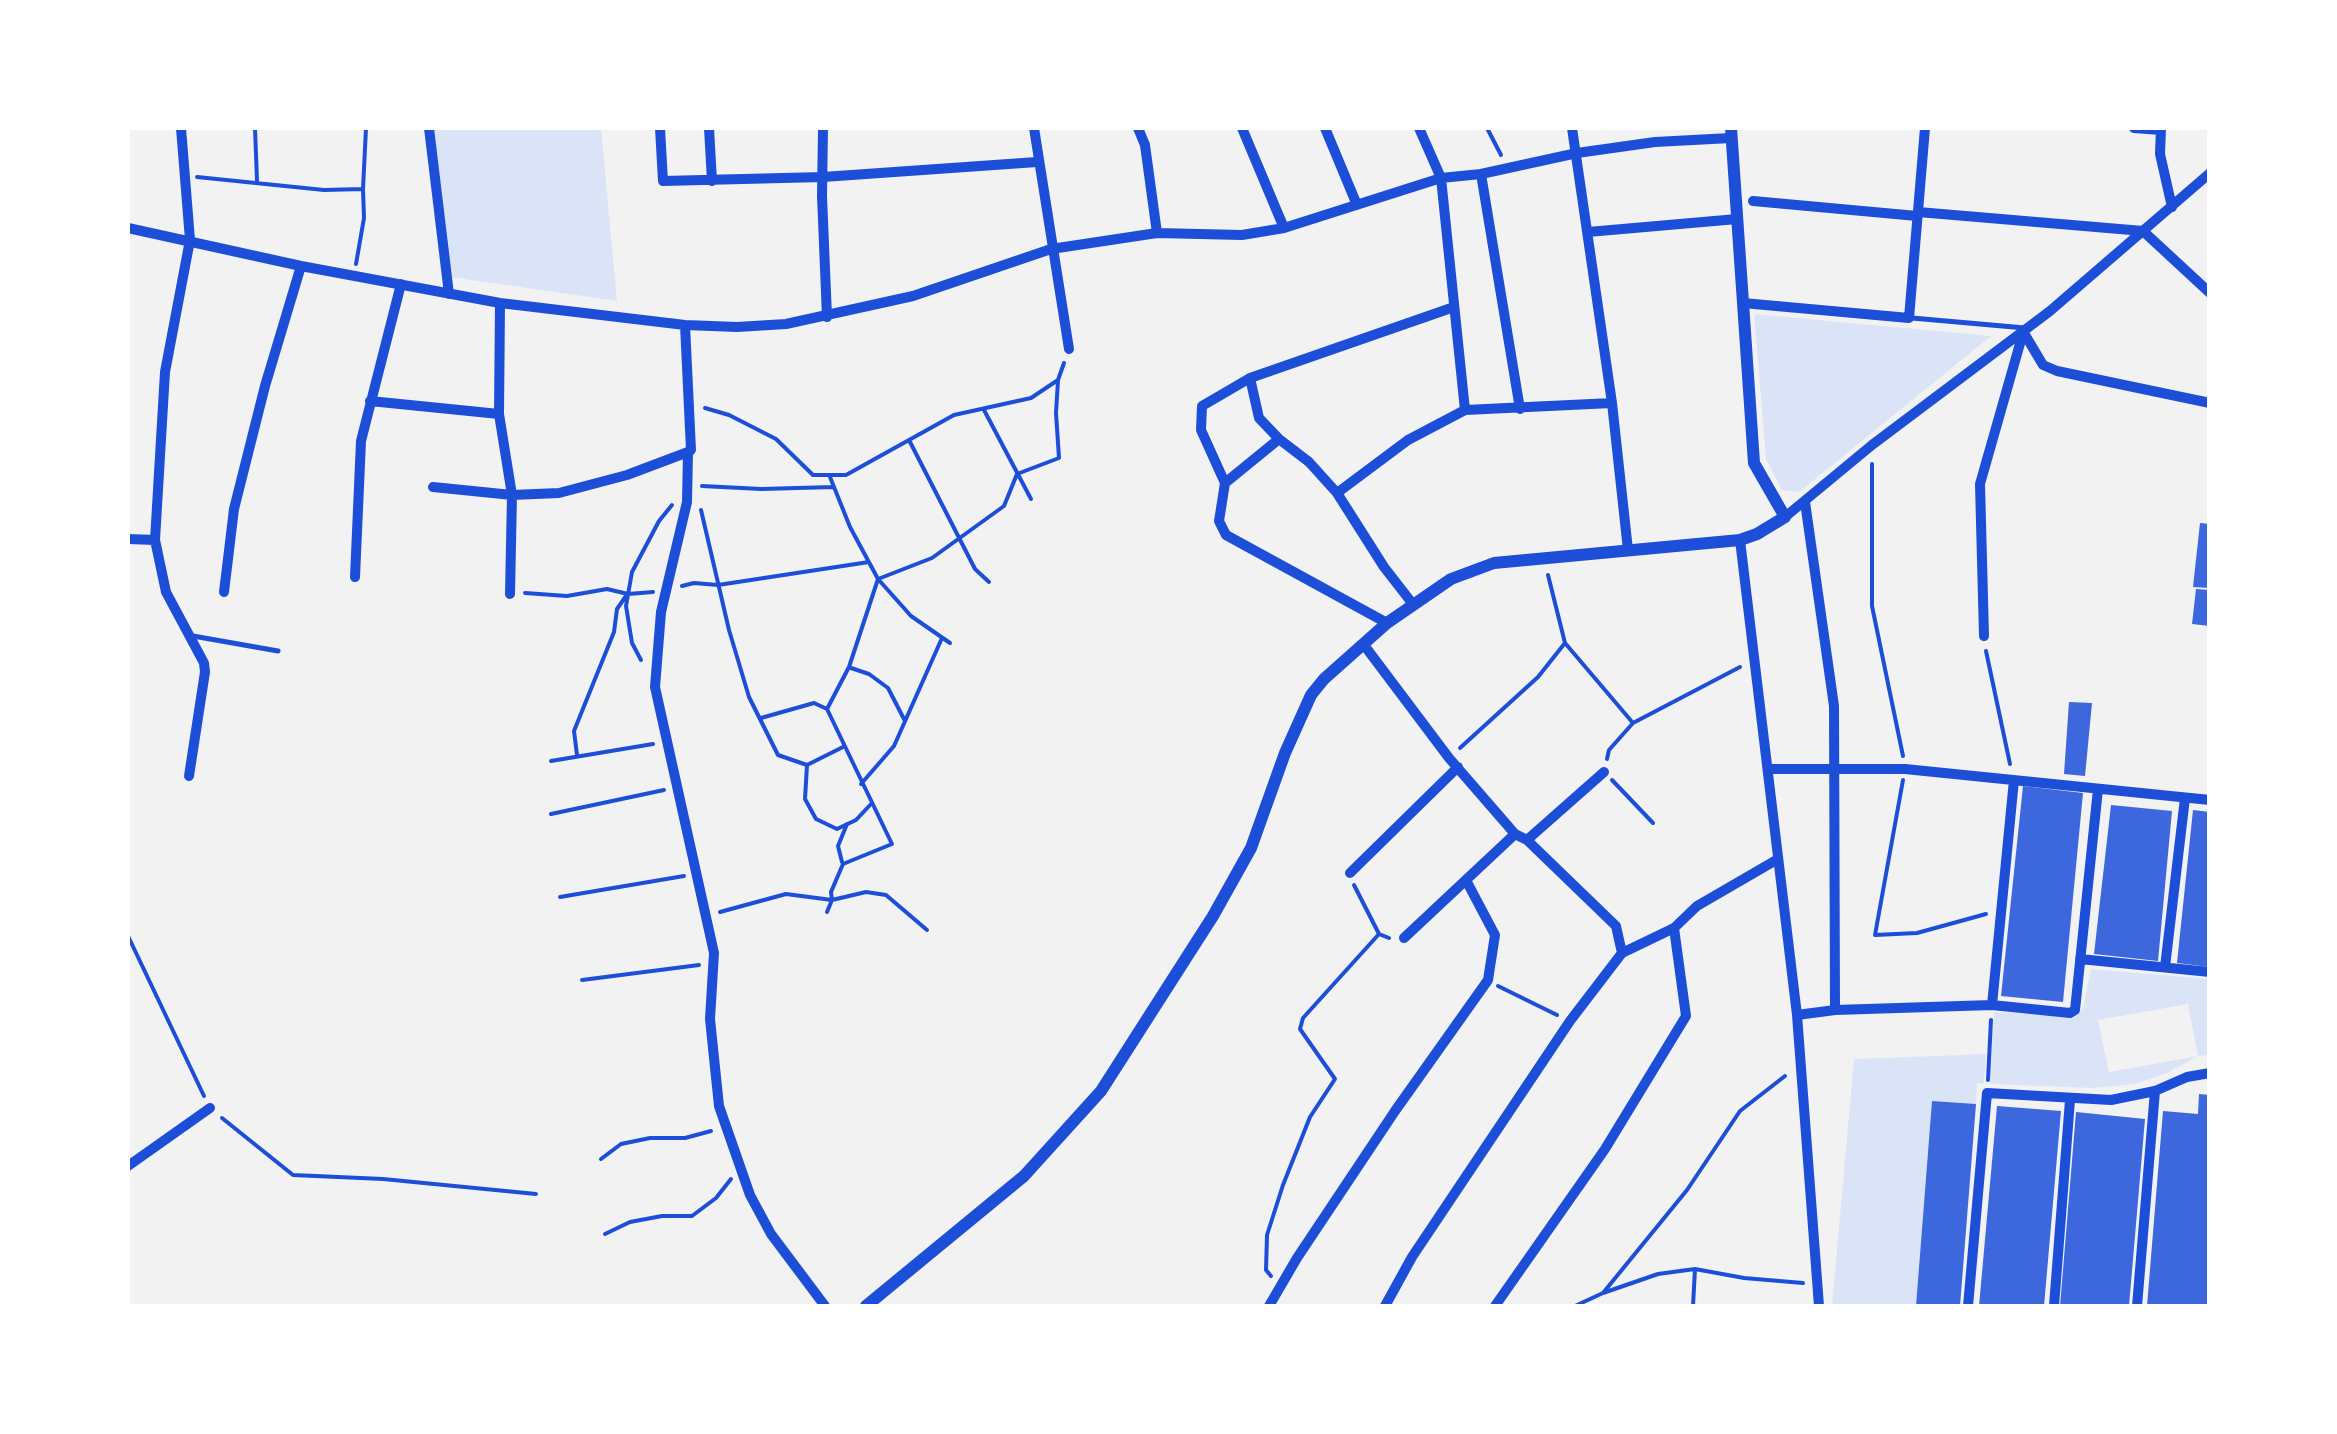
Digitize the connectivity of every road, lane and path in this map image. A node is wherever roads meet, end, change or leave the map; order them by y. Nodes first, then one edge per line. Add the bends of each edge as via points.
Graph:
1 (181, 128) edge
2 (255, 128) edge
3 (366, 128) edge
4 (429, 128) edge
5 (660, 128) edge
6 (709, 128) edge
7 (823, 128) edge
8 (1034, 128) edge
9 (1138, 128) edge
10 (1242, 128) edge
11 (1325, 128) edge
12 (1419, 128) edge
13 (1487, 128) edge
14 (1572, 128) edge
15 (1652, 128) edge
16 (1925, 128) edge
17 (2134, 128) edge
18 (2161, 129) edge
19 (1731, 132) edge
20 (1655, 142) junction
21 (1577, 153) junction
22 (1037, 162) junction
23 (1508, 168) junction
24 (1481, 174) junction
25 (187, 176) junction
26 (823, 177) junction
27 (1441, 178) junction
28 (2208, 178) edge
29 (712, 181) junction
30 (257, 182) junction
31 (363, 189) junction
32 (1753, 200) dead end
33 (1357, 205) junction
34 (2172, 207) junction
35 (1918, 214) junction
36 (1737, 218) junction
37 (128, 228) edge
38 (1284, 228) junction
39 (2143, 231) junction
40 (1588, 232) junction
41 (1157, 234) junction
42 (190, 240) junction
43 (1052, 249) junction
44 (301, 266) junction
45 (354, 276) junction
46 (401, 284) junction
47 (2210, 293) edge
48 (449, 294) junction
49 (500, 302) junction
50 (1743, 303) junction
51 (1454, 306) junction
52 (828, 317) junction
53 (1909, 318) junction
54 (685, 325) junction
55 (2026, 331) junction
56 (1070, 349) joint
57 (1250, 378) junction
58 (1058, 380) junction
59 (370, 402) junction
60 (1612, 403) junction
61 (2210, 403) edge
62 (689, 404) junction
63 (1520, 409) junction
64 (984, 410) junction
65 (1465, 410) junction
66 (498, 414) junction
67 (1279, 439) junction
68 (909, 440) junction
69 (1872, 446) junction
70 (688, 452) junction
71 (1016, 474) junction
72 (830, 475) junction
73 (1225, 483) junction
74 (692, 486) junction
75 (433, 487) dead end
76 (834, 487) junction
77 (1338, 493) junction
78 (512, 495) junction
79 (1031, 500) dead end
80 (1805, 502) junction
81 (1786, 517) junction
82 (958, 537) junction
83 (128, 539) edge
84 (155, 540) junction
85 (1740, 540) junction
86 (1628, 550) junction
87 (1543, 556) junction
88 (869, 562) junction
89 (355, 577) dead end
90 (878, 580) junction
91 (989, 582) dead end
92 (718, 585) junction
93 (666, 590) junction
94 (224, 592) dead end
95 (510, 594) joint
96 (628, 594) junction
97 (1412, 604) junction
98 (1387, 623) junction
99 (190, 636) junction
100 (1984, 636) joint
101 (942, 638) junction
102 (1565, 642) junction
103 (950, 644) dead end
104 (1364, 645) junction
105 (278, 652) dead end
106 (1753, 661) junction
107 (849, 667) junction
108 (655, 687) junction
109 (827, 709) junction
110 (760, 718) junction
111 (905, 721) junction
112 (1632, 723) junction
113 (668, 742) junction
114 (843, 747) junction
115 (578, 755) junction
116 (550, 762) dead end
117 (1453, 763) junction
118 (807, 765) junction
119 (1834, 768) junction
120 (1768, 769) junction
121 (1905, 769) junction
122 (1604, 772) junction
123 (189, 776) dead end
124 (2014, 780) junction
125 (861, 784) junction
126 (678, 787) junction
127 (2098, 789) junction
128 (2185, 798) junction
129 (2210, 800) edge
130 (871, 804) junction
131 (551, 814) dead end
132 (1653, 823) dead end
133 (847, 824) junction
134 (1515, 834) junction
135 (1527, 840) junction
136 (1778, 859) junction
137 (843, 864) junction
138 (698, 873) junction
139 (1350, 873) joint
140 (1467, 882) junction
141 (560, 897) dead end
142 (832, 900) junction
143 (2000, 910) junction
144 (827, 912) dead end
145 (707, 915) junction
146 (1674, 928) junction
147 (927, 930) dead end
148 (1379, 934) junction
149 (128, 936) edge
150 (1404, 938) joint
151 (1622, 953) junction
152 (2080, 959) junction
153 (713, 964) junction
154 (2165, 967) junction
155 (2210, 972) edge
156 (582, 980) dead end
157 (1488, 980) junction
158 (1992, 1005) junction
159 (1835, 1010) junction
160 (1796, 1015) junction
161 (1570, 1021) junction
162 (1801, 1067) junction
163 (2210, 1072) edge
164 (2155, 1091) junction
165 (1987, 1093) junction
166 (2070, 1100) junction
167 (210, 1108) junction
168 (725, 1127) junction
169 (601, 1159) dead end
170 (128, 1166) edge
171 (739, 1169) junction
172 (536, 1194) dead end
173 (605, 1234) dead end
174 (1695, 1268) junction
175 (1284, 1282) junction
176 (1818, 1285) junction
177 (1603, 1293) junction
178 (825, 1306) edge
179 (866, 1306) edge
180 (1269, 1306) edge
181 (1385, 1306) edge
182 (1495, 1306) edge
183 (1576, 1306) edge
184 (1692, 1306) edge
185 (1818, 1306) edge
186 (1968, 1306) edge
187 (2054, 1306) edge
188 (2137, 1306) edge

1 - 25 street
2 - 30 path
3 - 31 path
4 - 48 street
5 - 29 street via 663,181
6 - 29 street
7 - 26 street
8 - 22 street
9 - 41 street
10 - 38 street
11 - 33 street
12 - 27 street
13 - 23 path
14 - 21 street
15 - 20 street
16 - 35 street
17 - 18 street
18 - 34 street
19 - 20 street
19 - 36 street
20 - 21 street
21 - 23 street
21 - 40 street
22 - 26 street
22 - 43 street
23 - 24 street
24 - 27 street
24 - 63 street
25 - 30 path
25 - 42 street
26 - 29 street
26 - 52 street
27 - 33 street
27 - 51 street
28 - 34 street
30 - 31 path
31 - 45 path
32 - 35 street
33 - 38 street
34 - 39 street
35 - 39 street
35 - 53 street
36 - 40 street
36 - 50 street
37 - 42 street
38 - 41 street via 1242,235
39 - 47 street
39 - 55 street
40 - 60 street
41 - 43 street
42 - 44 street
42 - 84 street via 166,372
43 - 52 street
43 - 56 street
44 - 45 street
44 - 94 street via 234,509
45 - 46 street
46 - 48 street
46 - 59 street
48 - 49 street
49 - 54 street
49 - 66 street
50 - 53 street
50 - 81 street via 1754,464
51 - 57 street
51 - 65 street
52 - 54 street
53 - 55 lane
54 - 62 street
55 - 61 street via 2044,365 2058,372
55 - 69 street
55 - 100 street via 1980,484
56 - 58 path
57 - 67 street via 1259,418
57 - 73 street via 1202,406 1201,430
58 - 64 path via 1031,398
58 - 71 path via 1060,458
59 - 66 street
59 - 89 street via 361,441
60 - 63 street
60 - 86 street
62 - 70 street
62 - 72 path via 729,415 776,439 813,475
63 - 65 street
64 - 68 path via 954,415
64 - 71 path
65 - 77 street via 1408,440
66 - 78 street
67 - 73 street
67 - 77 street
68 - 72 path via 846,475
68 - 82 path
69 - 80 street
69 - 121 path via 1872,606
70 - 74 street
70 - 78 street via 558,494
71 - 79 path
71 - 82 path via 1004,506
72 - 76 path
73 - 98 street via 1220,521 1226,536
74 - 76 path
74 - 92 path
74 - 93 street
74 - 96 path via 659,521
75 - 78 street
76 - 88 path
77 - 97 street
78 - 95 street
80 - 81 street
80 - 119 street via 1830,668
81 - 85 street
82 - 90 path via 932,558
82 - 91 path
83 - 84 street
84 - 99 street via 166,592
85 - 86 street
85 - 106 street
86 - 87 street
87 - 97 street via 1476,568
87 - 102 path
88 - 90 path
88 - 92 path
90 - 101 path
90 - 107 path
92 - 93 path
92 - 110 path
93 - 96 path
93 - 108 street
95 - 96 path
96 - 108 path via 632,643
96 - 115 path via 574,731
97 - 98 street
98 - 104 street
99 - 105 lane
99 - 123 street via 205,672
100 - 124 path
101 - 103 path
101 - 111 path
102 - 112 path
102 - 117 path
104 - 117 street
104 - 179 street via 1311,695 1250,848 1101,1091 1024,1176
106 - 112 path
106 - 120 street
107 - 109 path
107 - 111 path via 888,688
108 - 113 street
109 - 110 path via 814,703
109 - 114 path
110 - 118 path via 778,755
111 - 125 path via 894,746
112 - 122 path via 1609,750
113 - 115 path
113 - 126 street
114 - 118 path
114 - 125 path
115 - 116 path
117 - 134 street
117 - 139 street
118 - 133 path via 805,799 816,818 836,828
119 - 120 street
119 - 121 street
119 - 159 street
120 - 136 street
121 - 124 street
121 - 143 path via 1875,935 1916,933
122 - 132 path
122 - 135 street
124 - 127 street
124 - 143 street
125 - 130 path
126 - 131 path
126 - 138 street
127 - 128 street
127 - 152 street
128 - 129 street
128 - 154 street
130 - 133 path
130 - 137 path via 892,844
133 - 137 path via 838,846
134 - 135 street
134 - 140 street
135 - 151 street via 1616,926
136 - 146 street via 1698,906
136 - 160 street
137 - 142 path
138 - 141 path
138 - 145 street
139 - 148 path
140 - 150 street
140 - 157 street via 1495,935
142 - 144 path
142 - 145 path via 786,894
142 - 147 path via 886,895
143 - 158 street
145 - 153 street
146 - 151 street
146 - 182 street via 1686,1016
148 - 150 path
148 - 175 path via 1300,1029 1335,1079 1310,1116 1267,1235 1266,1270
149 - 167 path
151 - 161 street
152 - 154 street
152 - 158 street via 2070,1013
153 - 156 path
153 - 168 street via 710,1019
154 - 155 street
157 - 161 path
157 - 175 street
158 - 159 street
158 - 165 path
159 - 160 street
160 - 162 street
161 - 181 street
162 - 176 street
162 - 177 path via 1740,1111 1687,1190
163 - 164 street
164 - 166 street
164 - 188 street
165 - 166 street
165 - 186 street
166 - 187 street
167 - 170 street
167 - 172 path via 293,1175
168 - 169 path via 621,1144
168 - 171 street
171 - 173 path via 692,1216 630,1222
171 - 178 street via 771,1234
174 - 176 path
174 - 177 path
174 - 184 path
175 - 180 street
176 - 185 street
177 - 183 path

